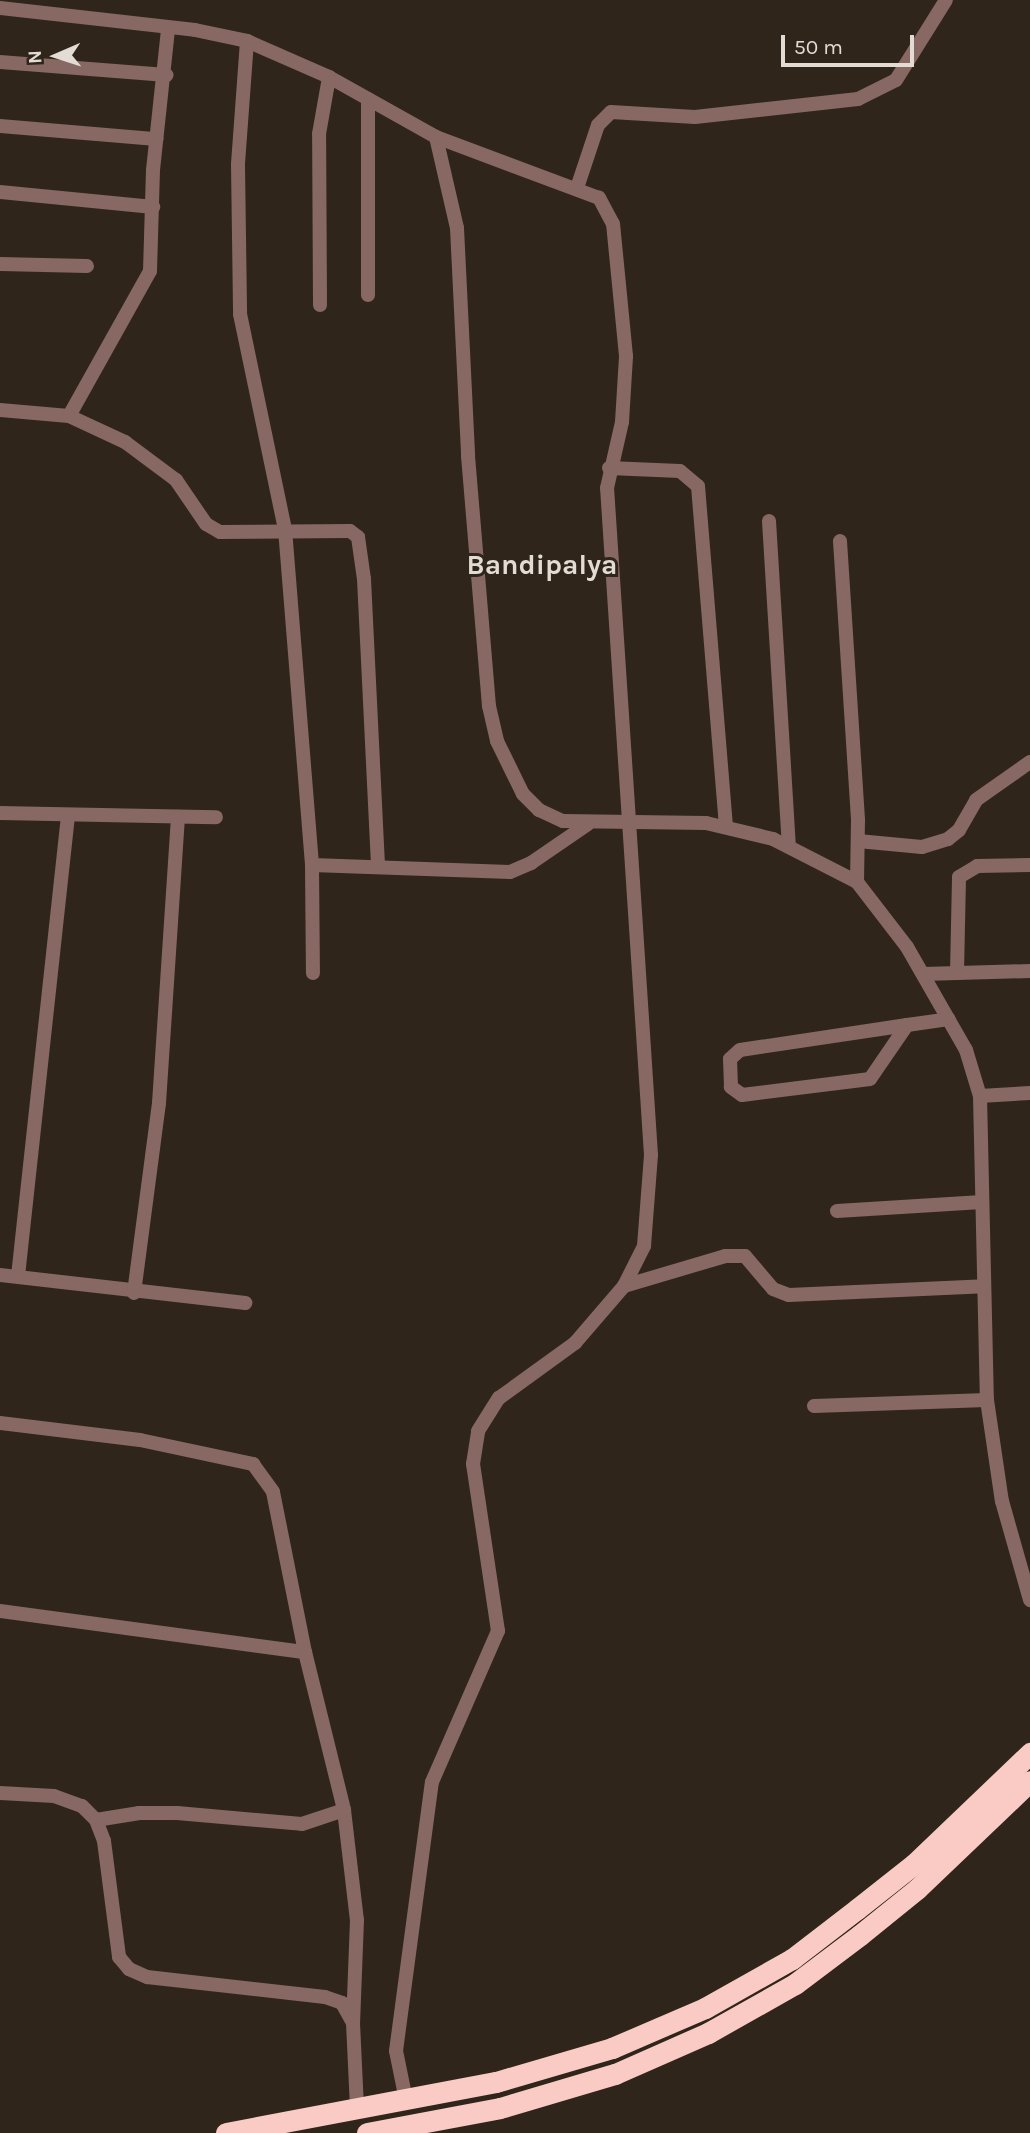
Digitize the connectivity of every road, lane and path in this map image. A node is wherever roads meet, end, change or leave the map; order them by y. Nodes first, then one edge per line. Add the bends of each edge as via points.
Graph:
1 (946, 0) edge
2 (0, 8) edge
3 (168, 30) junction
4 (247, 41) junction
5 (0, 62) edge
6 (166, 75) junction
7 (329, 77) junction
8 (368, 99) junction
9 (0, 126) edge
10 (436, 137) junction
11 (156, 139) junction
12 (577, 188) junction
13 (0, 192) edge
14 (153, 207) junction
15 (0, 264) edge
16 (87, 266) dead end
17 (368, 295) dead end
18 (320, 305) dead end
19 (0, 410) edge
20 (69, 416) junction
21 (609, 468) junction
22 (769, 521) dead end
23 (285, 529) junction
24 (840, 541) dead end
25 (1030, 762) edge
26 (0, 813) edge
27 (68, 817) junction
28 (178, 817) junction
29 (216, 817) dead end
30 (632, 822) junction
31 (588, 824) junction
32 (726, 826) junction
33 (858, 841) junction
34 (789, 845) junction
35 (312, 865) junction
36 (1030, 865) edge
37 (378, 867) junction
38 (857, 882) junction
39 (1030, 971) edge
40 (313, 973) dead end
41 (957, 973) junction
42 (923, 974) junction
43 (950, 1019) junction
44 (907, 1025) junction
45 (1030, 1093) edge
46 (981, 1096) junction
47 (982, 1202) junction
48 (836, 1211) dead end
49 (0, 1275) edge
50 (18, 1276) junction
51 (624, 1286) junction
52 (984, 1286) junction
53 (134, 1293) junction
54 (245, 1303) dead end
55 (987, 1400) junction
56 (814, 1406) dead end
57 (0, 1423) edge
58 (1030, 1600) edge
59 (0, 1611) edge
60 (305, 1652) junction
61 (1030, 1753) edge
62 (1030, 1781) edge
63 (0, 1793) edge
64 (344, 1810) junction
65 (96, 1820) junction
66 (353, 2023) junction
67 (406, 2100) junction
68 (357, 2109) junction
69 (226, 2133) edge
70 (367, 2133) edge

1 - 12 street via 895,80 858,99 695,117 611,112 598,125
2 - 3 street
3 - 4 street
3 - 6 street
4 - 7 street
4 - 23 street via 238,165 240,314
5 - 6 street
6 - 11 street
7 - 8 street
7 - 18 street via 319,134
8 - 10 street
8 - 17 street
9 - 11 street
10 - 12 street
10 - 31 street via 457,228 468,456 489,706 497,741 523,794 539,810 563,821
11 - 14 street
12 - 21 street via 607,208 618,251 626,356 622,422
13 - 14 street
14 - 20 street via 150,271
15 - 16 street
19 - 20 street
20 - 23 street via 125,442 162,468 212,529
21 - 30 street
21 - 32 street via 680,471 698,486
22 - 34 street
23 - 35 street
23 - 37 street via 349,531 360,543
24 - 33 street
25 - 33 street via 976,800 959,830 948,839 922,847
26 - 27 street
27 - 28 street
27 - 50 street
28 - 29 street
28 - 53 street via 159,1102
30 - 31 street
30 - 32 street
30 - 51 street via 651,1155 644,1246
31 - 37 street via 510,872
32 - 34 street
33 - 38 street
34 - 38 street
35 - 37 street
35 - 40 street
36 - 41 street via 977,866 959,877
38 - 42 street
39 - 41 street
41 - 42 street
42 - 43 street
43 - 44 street
43 - 46 street
44 - 44 street via 740,1050 730,1059 731,1087 742,1095 870,1079
45 - 46 street
46 - 47 street
47 - 48 street
47 - 52 street
49 - 50 street
50 - 53 street
51 - 52 street via 725,1256 744,1256 774,1289 789,1295
51 - 67 street via 575,1343 499,1398 478,1431 473,1464 498,1631 432,1782 396,2051
52 - 55 street
53 - 54 street
55 - 56 street
55 - 58 street via 1002,1501
57 - 60 street via 140,1440 254,1464 273,1492
59 - 60 street
60 - 64 street
61 - 67 highway via 915,1864 848,1917 792,1959 705,2008 612,2048 496,2082
62 - 70 highway via 917,1889 860,1935 795,1984 708,2033 615,2074 512,2104
63 - 65 street via 54,1796 82,1806
64 - 65 street via 302,1824 152,1813
64 - 66 street via 357,1920
65 - 66 street via 104,1842 119,1957 129,1969 147,1977 325,1997 342,2003
66 - 68 street
67 - 68 highway
68 - 69 highway

